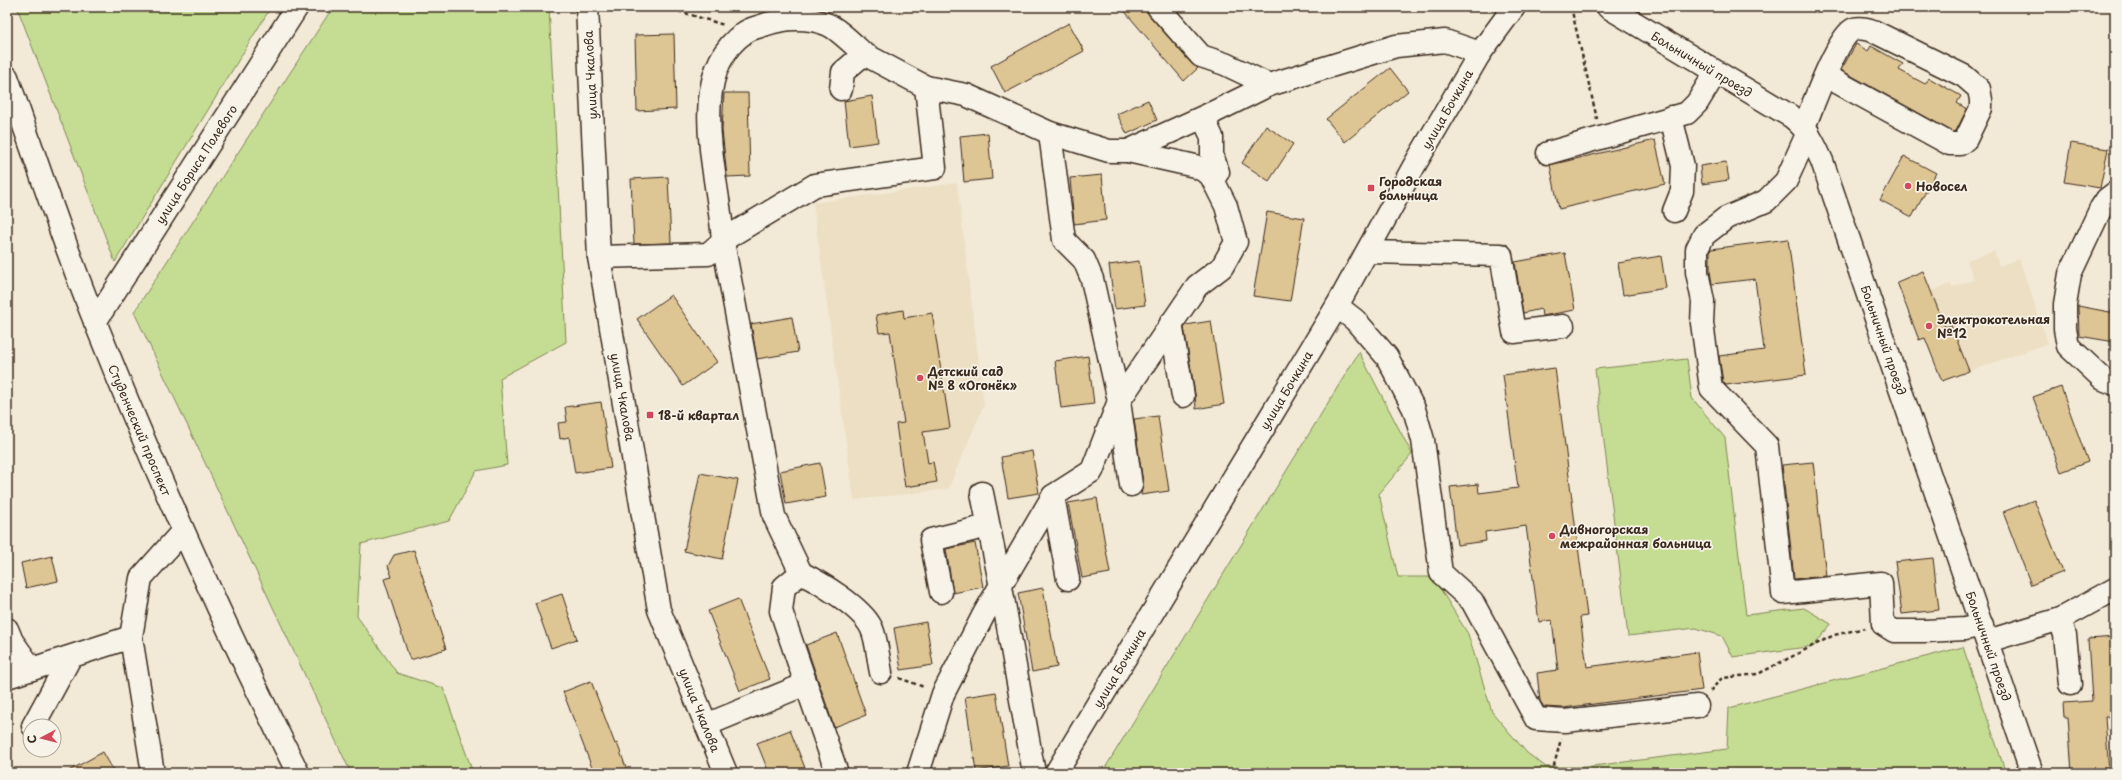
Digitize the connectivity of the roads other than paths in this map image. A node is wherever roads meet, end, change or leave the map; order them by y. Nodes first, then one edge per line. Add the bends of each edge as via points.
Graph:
1 (297, 7) edge
2 (587, 7) edge
3 (1158, 7) edge
4 (1514, 7) edge
5 (1608, 7) edge
6 (830, 15) edge
7 (1480, 53) junction
8 (864, 54) junction
9 (1716, 72) junction
10 (1826, 76) junction
11 (7, 78) edge
12 (1269, 85) junction
13 (926, 87) junction
14 (841, 89) dead end
15 (1212, 113) junction
16 (1672, 117) junction
17 (1806, 130) junction
18 (1050, 133) junction
19 (1128, 151) junction
20 (1548, 153) dead end
21 (1210, 174) junction
22 (2115, 193) edge
23 (1674, 211) dead end
24 (723, 242) junction
25 (1368, 252) junction
26 (599, 257) junction
27 (1337, 306) junction
28 (95, 322) junction
29 (1171, 323) junction
30 (1563, 326) dead end
31 (2115, 384) edge
32 (1183, 396) dead end
33 (1119, 401) junction
34 (1131, 485) dead end
35 (982, 493) dead end
36 (1054, 496) junction
37 (988, 526) junction
38 (182, 532) junction
39 (802, 572) junction
40 (1068, 579) dead end
41 (1001, 587) junction
42 (2115, 589) edge
43 (941, 592) dead end
44 (2060, 619) junction
45 (7, 628) edge
46 (1985, 633) junction
47 (130, 637) junction
48 (70, 658) junction
49 (32, 669) junction
50 (881, 672) road end
51 (7, 677) edge
52 (806, 684) junction
53 (2070, 684) dead end
54 (1697, 706) dead end
55 (37, 718) edge
56 (706, 725) junction
57 (153, 773) edge
58 (298, 773) edge
59 (726, 773) edge
60 (837, 773) edge
61 (918, 773) edge
62 (1034, 773) edge
63 (1056, 773) edge
64 (2032, 773) edge

1 - 28 main road, улица Бориса Полевого
2 - 26 main road, улица Чкалова
3 - 12 main road via 1201,56 1225,64
4 - 7 main road, улица Бочкина
5 - 9 main road, Больничный проезд
6 - 8 main road
6 - 24 main road via 792,18 745,32 732,42 716,69 709,94 709,130
7 - 12 main road via 1445,41 1396,46
7 - 25 main road, улица Бочкина via 1414,166
8 - 13 main road
8 - 14 main road via 843,72
9 - 16 main road via 1697,103 1687,113
9 - 17 main road, Больничный проезд via 1792,117
10 - 10 main road via 1844,38 1852,30 1865,29 1964,76 1979,90 1981,108 1966,139 1960,144 1950,144
10 - 17 main road
11 - 28 main road, Студенческий проспект
12 - 15 main road
13 - 18 main road via 966,95
13 - 24 main road via 935,168 815,185
15 - 19 main road
15 - 21 main road via 1205,122 1212,137 1212,155 1218,172
16 - 20 main road
16 - 23 main road via 1683,166 1682,191
17 - 46 main road, Больничный проезд via 1822,161
17 - 46 main road via 1786,181 1766,201 1726,218 1704,235 1697,249 1702,323 1711,388 1767,446 1783,593 1880,583 1883,624 1894,630 1965,629
18 - 19 main road via 1109,151
18 - 33 main road via 1064,240 1084,260 1092,279
19 - 21 main road via 1195,166
21 - 29 main road via 1226,206 1236,242 1222,267 1197,286
22 - 31 main road via 2101,208 2070,274 2065,304 2065,329 2068,346 2103,379
24 - 26 main road via 708,254
24 - 39 main road via 774,516
25 - 27 main road, улица Бочкина
25 - 30 main road via 1501,255 1514,332
26 - 56 main road, улица Чкалова via 659,610
27 - 54 main road via 1356,320 1387,358 1414,409 1423,440 1441,572 1472,601 1536,719 1566,722
27 - 63 main road, улица Бочкина
28 - 38 main road, Студенческий проспект
29 - 32 main road
29 - 33 main road
33 - 34 main road
33 - 36 main road via 1092,471
35 - 37 main road
36 - 40 main road
36 - 41 main road
37 - 41 main road
37 - 43 main road via 931,540
38 - 47 main road via 141,578
38 - 58 main road, Студенческий проспект via 240,658
39 - 50 main road via 831,589 871,627
39 - 52 main road via 784,587 781,612
41 - 61 main road via 984,614 943,694
41 - 62 main road
42 - 44 main road
44 - 46 main road
44 - 53 main road via 2065,635
45 - 49 main road via 12,641
46 - 64 main road, Больничный проезд
47 - 48 main road
47 - 57 main road
48 - 49 main road
48 - 55 main road
49 - 51 main road
52 - 56 main road
52 - 60 main road
56 - 59 main road, улица Чкалова

